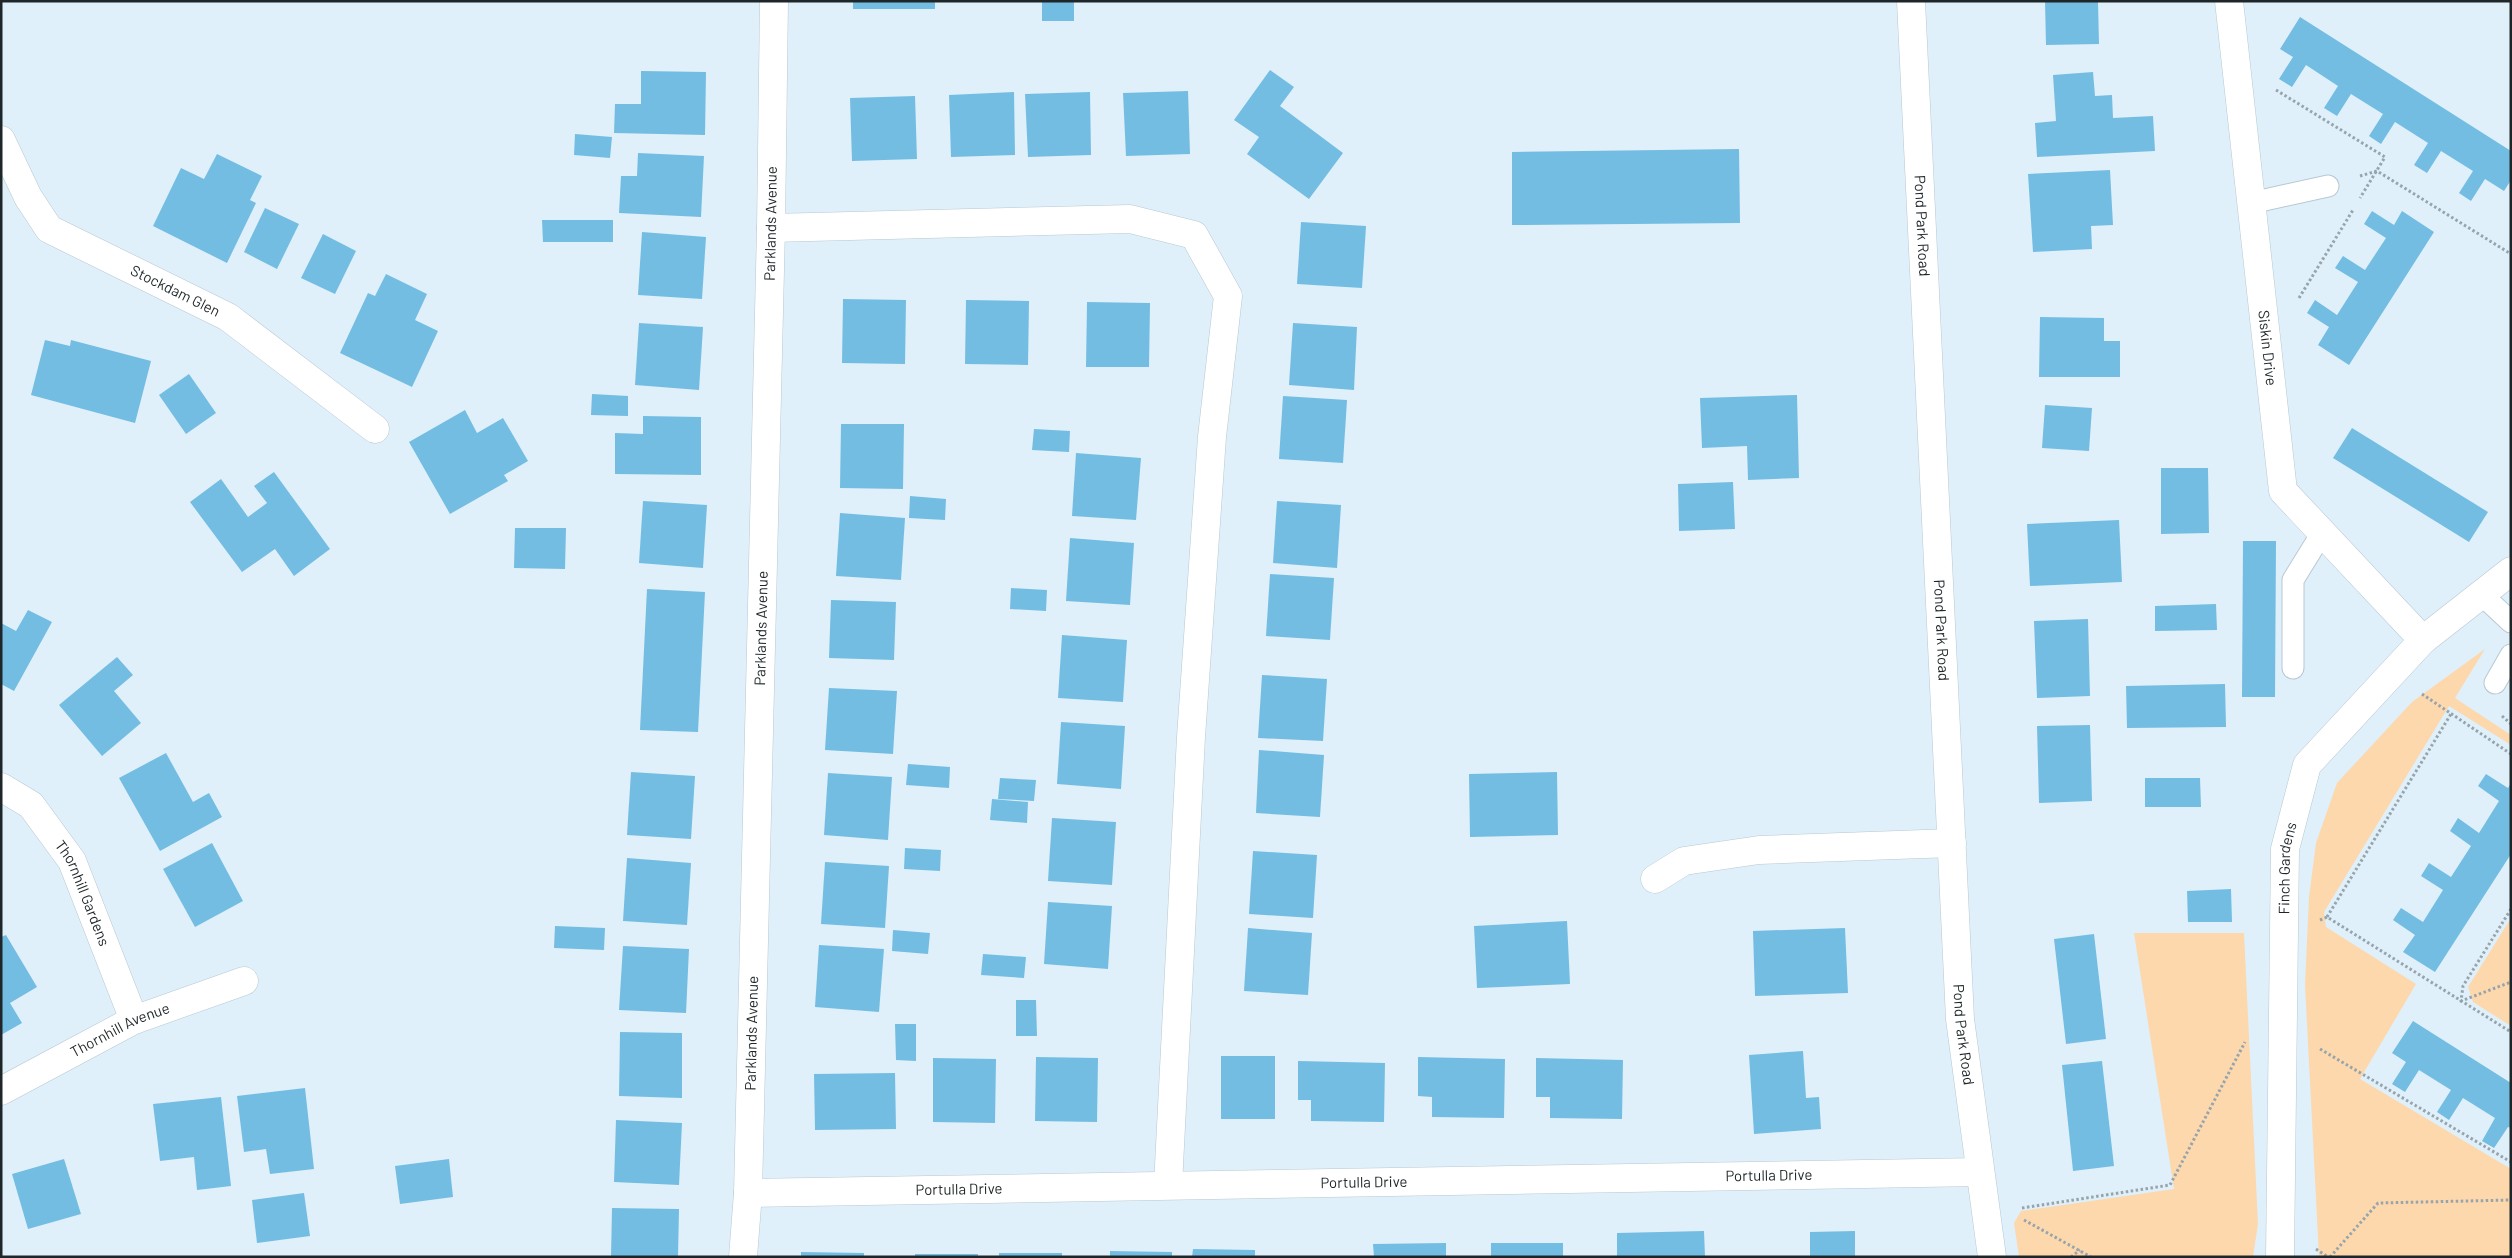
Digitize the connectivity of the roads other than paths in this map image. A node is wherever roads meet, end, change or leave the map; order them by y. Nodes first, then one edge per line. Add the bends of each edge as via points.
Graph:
1 (774, 1) edge
2 (1911, 1) edge
3 (2229, 1) edge
4 (1, 140) edge
5 (2328, 186) road end
6 (2251, 203) junction
7 (771, 228) junction
8 (375, 429) dead end
9 (2322, 533) junction
10 (2511, 571) edge
11 (2481, 594) junction
12 (2511, 622) edge
13 (2423, 640) junction
14 (2511, 655) edge
15 (2294, 668) dead end
16 (2495, 682) dead end
17 (1, 787) edge
18 (1952, 842) junction
19 (1655, 879) dead end
20 (244, 981) dead end
21 (134, 1020) junction
22 (1, 1091) edge
23 (1980, 1172) junction
24 (1168, 1184) junction
25 (748, 1193) junction
26 (743, 1257) edge
27 (1992, 1257) edge
28 (2280, 1257) edge

1 - 7 street, Parklands Avenue
2 - 18 street, Pond Park Road
3 - 6 street, Siskin Drive
4 - 8 street, Stockdam Glen via 28,197 49,230 228,317
5 - 6 lane
6 - 9 street, Siskin Drive via 2283,491
7 - 24 street via 1130,219 1194,235 1228,296 1212,437 1192,727
7 - 25 street, Parklands Avenue
9 - 13 street, Siskin Drive
9 - 15 lane via 2293,580
10 - 11 street, Finch Gardens
11 - 12 lane
11 - 13 street, Finch Gardens
13 - 28 street, Finch Gardens via 2307,765 2285,849
14 - 16 lane
17 - 21 street, Thornhill Gardens via 31,805 72,861
18 - 19 street via 1759,850 1684,861
18 - 23 street, Pond Park Road via 1960,1018
20 - 21 street, Thornhill Avenue
21 - 22 street, Thornhill Avenue
23 - 24 street, Portulla Drive
23 - 27 street, Pond Park Road via 1995,1205
24 - 25 street, Portulla Drive
25 - 26 street, Parklands Avenue

